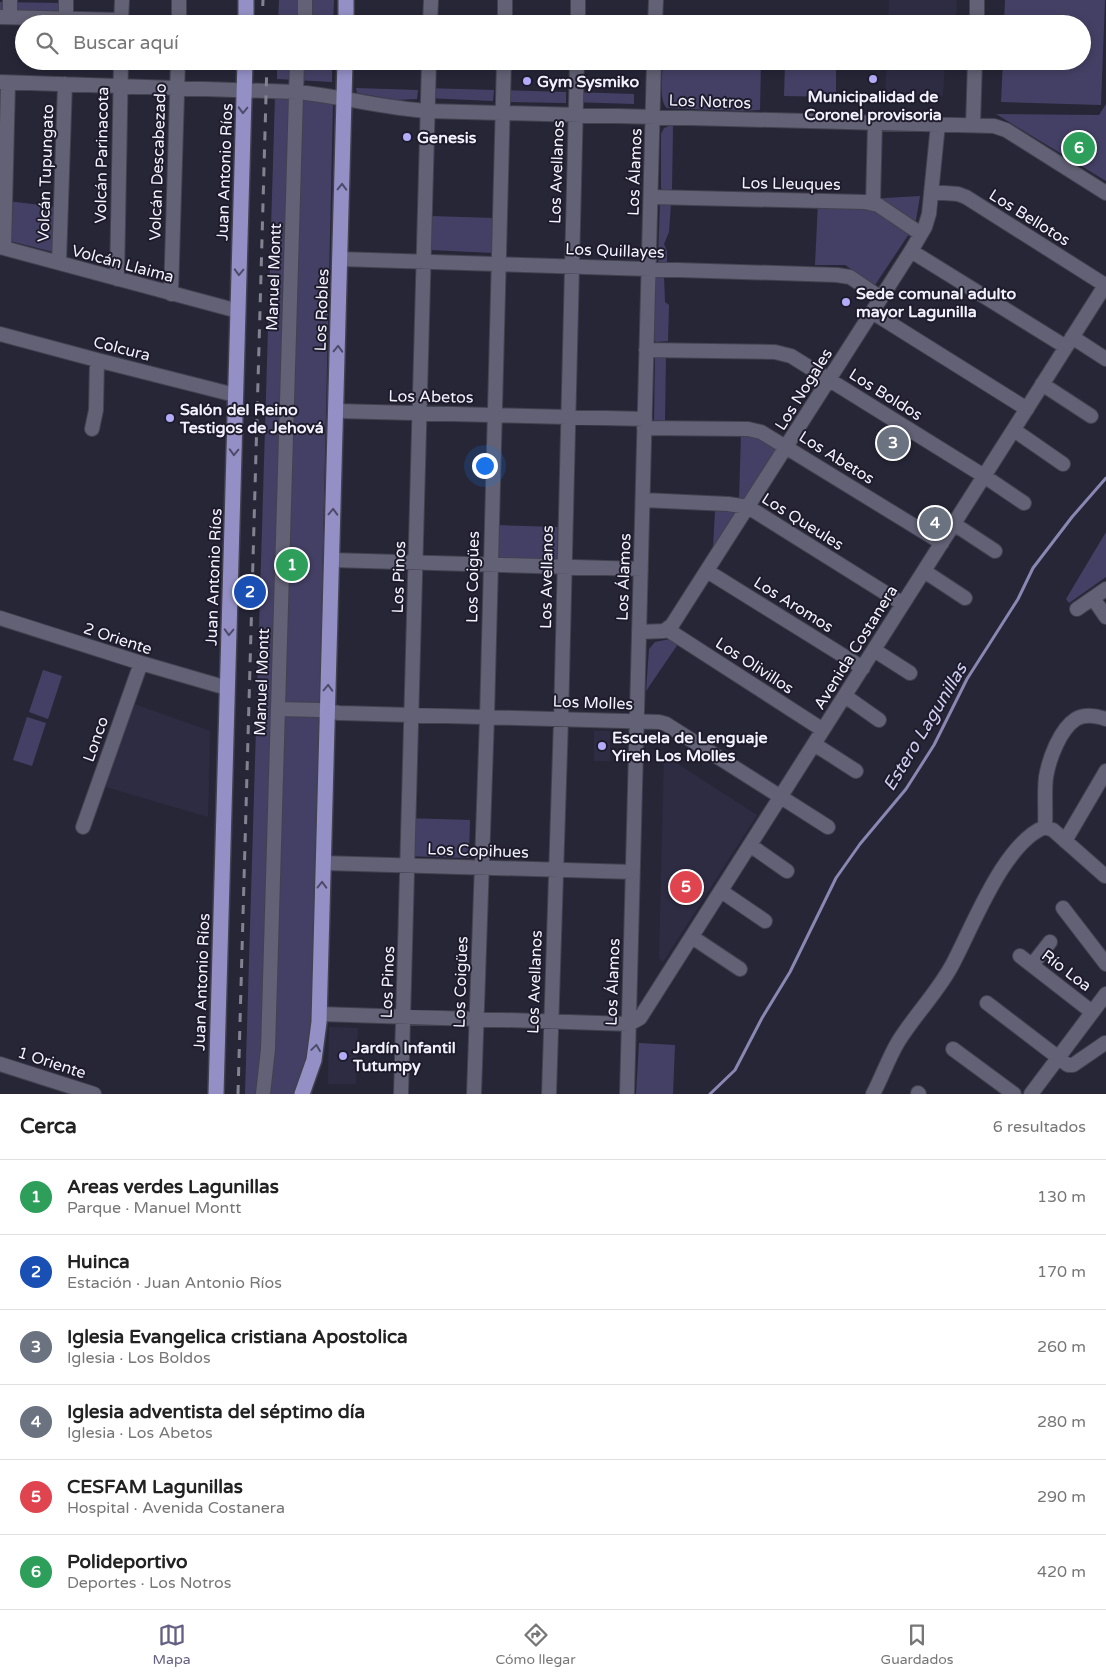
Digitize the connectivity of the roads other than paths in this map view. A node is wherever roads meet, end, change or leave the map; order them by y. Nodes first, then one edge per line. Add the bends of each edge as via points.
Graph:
1 (10, 0) edge
2 (66, 0) edge
3 (122, 0) edge
4 (179, 0) edge
5 (246, 0) edge
6 (298, 0) edge
7 (305, 0) edge
8 (346, 0) edge
9 (431, 0) edge
10 (505, 0) edge
11 (578, 0) edge
12 (656, 0) edge
13 (977, 0) edge
14 (66, 15) edge
15 (121, 15) edge
16 (179, 15) edge
17 (246, 15) edge
18 (298, 15) edge
19 (305, 15) edge
20 (346, 15) edge
21 (430, 15) edge
22 (505, 15) edge
23 (578, 15) edge
24 (656, 15) edge
25 (976, 15) edge
26 (5, 17) edge
27 (121, 70) edge
28 (178, 70) edge
29 (245, 70) edge
30 (298, 70) edge
31 (302, 70) edge
32 (345, 70) edge
33 (429, 70) edge
34 (504, 70) edge
35 (577, 70) edge
36 (654, 70) edge
37 (975, 70) edge
38 (4, 82) edge
39 (65, 84) junction
40 (120, 86) junction
41 (177, 87) junction
42 (244, 90) junction
43 (299, 92) junction
44 (344, 98) junction
45 (428, 111) junction
46 (502, 113) junction
47 (575, 115) junction
48 (653, 117) junction
49 (875, 123) junction
50 (938, 124) junction
51 (974, 126) junction
52 (931, 192) junction
53 (1106, 193) edge
54 (651, 197) junction
55 (873, 203) junction
56 (921, 234) junction
57 (2, 248) edge
58 (911, 251) junction
59 (340, 259) junction
60 (424, 262) junction
61 (60, 263) junction
62 (498, 264) junction
63 (571, 266) junction
64 (649, 269) junction
65 (116, 279) junction
66 (1105, 289) edge
67 (171, 294) junction
68 (882, 298) junction
69 (238, 311) junction
70 (872, 312) junction
71 (0, 334) edge
72 (1070, 342) junction
73 (646, 350) junction
74 (1106, 359) edge
75 (97, 360) junction
76 (830, 379) junction
77 (1042, 384) junction
78 (235, 395) junction
79 (1027, 409) junction
80 (336, 411) junction
81 (420, 413) junction
82 (494, 415) junction
83 (1091, 416) dead end
84 (567, 417) junction
85 (645, 423) junction
86 (92, 430) dead end
87 (1014, 430) junction
88 (787, 447) junction
89 (1063, 464) dead end
90 (984, 476) junction
91 (643, 500) junction
92 (1024, 503) dead end
93 (748, 507) junction
94 (954, 524) junction
95 (942, 543) junction
96 (995, 551) dead end
97 (332, 560) junction
98 (416, 563) junction
99 (489, 565) junction
100 (563, 567) junction
101 (641, 570) junction
102 (708, 571) junction
103 (924, 571) junction
104 (1106, 589) edge
105 (965, 598) dead end
106 (1093, 598) junction
107 (903, 604) junction
108 (1077, 609) dead end
109 (1106, 617) edge
110 (0, 618) edge
111 (668, 630) junction
112 (639, 632) junction
113 (874, 650) junction
114 (141, 663) junction
115 (863, 668) junction
116 (910, 673) dead end
117 (227, 688) junction
118 (845, 696) junction
119 (281, 709) junction
120 (328, 711) junction
121 (411, 715) junction
122 (486, 717) junction
123 (560, 719) junction
124 (1106, 719) edge
125 (879, 720) dead end
126 (637, 721) junction
127 (823, 730) junction
128 (814, 744) junction
129 (856, 771) dead end
130 (1106, 772) edge
131 (781, 796) junction
132 (83, 827) dead end
133 (828, 827) dead end
134 (1045, 827) junction
135 (1065, 840) junction
136 (750, 845) junction
137 (323, 863) junction
138 (407, 866) junction
139 (481, 868) junction
140 (555, 870) junction
141 (787, 871) dead end
142 (633, 872) junction
143 (1106, 872) edge
144 (1106, 878) edge
145 (721, 891) junction
146 (1063, 908) dead end
147 (765, 921) dead end
148 (692, 937) junction
149 (1050, 942) dead end
150 (1020, 956) dead end
151 (1106, 964) edge
152 (1032, 965) junction
153 (740, 969) dead end
154 (1106, 994) edge
155 (987, 1003) dead end
156 (1092, 1012) junction
157 (319, 1014) junction
158 (403, 1016) junction
159 (476, 1019) junction
160 (550, 1021) junction
161 (629, 1024) junction
162 (1105, 1042) dead end
163 (953, 1049) dead end
164 (1058, 1058) junction
165 (0, 1064) edge
166 (1035, 1092) edge
167 (94, 1094) edge
168 (216, 1094) edge
169 (263, 1094) edge
170 (269, 1094) edge
171 (302, 1094) edge
172 (401, 1094) edge
173 (474, 1094) edge
174 (549, 1094) edge
175 (627, 1094) edge
176 (873, 1094) edge
177 (1014, 1094) edge

1 - 26 street
2 - 14 street
3 - 15 street
4 - 16 street
5 - 17 main road
6 - 18 street
7 - 19 street
8 - 20 main road
9 - 21 street
10 - 22 street
11 - 23 street
12 - 24 street
13 - 25 street
27 - 40 street, Volcán Parinacota
28 - 41 street, Volcán Descabezado
29 - 42 main road, Juan Antonio Ríos
30 - 43 street, Manuel Montt
31 - 43 street, Manuel Montt
32 - 44 main road, Los Robles
33 - 45 street, Los Pinos
34 - 46 street, Los Coigües
35 - 47 street, Los Avellanos
36 - 48 street, Los Álamos
37 - 51 street
38 - 39 street, Los Notros
38 - 57 street
39 - 40 street, Los Notros
39 - 61 street, Volcán Tupungato
40 - 41 street, Los Notros
40 - 65 street, Volcán Parinacota
41 - 42 street, Los Notros
41 - 67 street, Volcán Descabezado
42 - 43 street, Los Notros
42 -> 69 main road, Juan Antonio Ríos
43 - 44 street, Los Notros
43 - 119 street, Manuel Montt
44 - 45 street, Los Notros via 386,108
59 -> 44 main road, Los Robles
45 - 46 street, Los Notros
45 - 60 street, Los Pinos
46 - 47 street, Los Notros
46 - 62 street, Los Coigües
47 - 48 street, Los Notros
47 - 63 street, Los Avellanos
48 - 49 street, Los Notros
48 - 54 street, Los Álamos
49 - 50 street, Los Notros
49 - 55 street
50 - 51 street, Los Notros
50 - 52 street, Los Nogales
51 - 53 street, Los Notros via 1006,130
52 - 56 street, Los Nogales via 927,220
52 - 66 street, Los Bellotos via 966,197
54 - 55 street, Los Lleuques
54 - 64 street, Los Álamos
55 - 56 street
56 - 58 street, Los Nogales
57 - 61 street, Volcán Llaima
58 - 68 street, Los Nogales
58 - 72 street
59 - 60 street, Los Quillayes
80 -> 59 main road, Los Robles
60 - 62 street, Los Quillayes
60 - 81 street, Los Pinos
61 - 65 street, Volcán Llaima
62 - 63 street, Los Quillayes
62 - 82 street, Los Coigües
63 - 64 street, Los Quillayes
63 - 84 street, Los Avellanos
64 - 68 street, Los Quillayes via 842,275 854,279
64 - 73 street, Los Álamos
65 - 67 street, Volcán Llaima
66 - 72 street, Avenida Costanera
67 - 69 street, Volcán Llaima
68 - 70 street, Los Nogales
69 - 78 main road, Juan Antonio Ríos
70 - 76 street, Los Nogales
70 - 79 street
71 - 75 street, Colcura
72 - 74 street
72 - 77 street, Avenida Costanera
73 - 76 street, Los Boldos via 781,352
73 - 85 street, Los Álamos
75 - 78 street, Colcura
75 - 86 street via 96,410
76 - 88 street, Los Nogales
76 - 90 street, Los Boldos
77 - 79 street, Avenida Costanera
77 - 83 street
78 -> 117 main road, Juan Antonio Ríos
79 - 87 street, Avenida Costanera
80 - 81 street, Los Abetos
97 -> 80 main road, Los Robles
81 - 82 street, Los Abetos
81 - 98 street, Los Pinos
82 - 84 street, Los Abetos
82 - 99 street, Los Coigües
84 - 85 street, Los Abetos
84 - 100 street, Los Avellanos
85 - 88 street, Los Abetos via 754,430
85 - 91 street, Los Álamos
87 - 89 street
87 - 90 street, Avenida Costanera
88 - 93 street, Los Nogales
88 - 95 street, Los Abetos
90 - 92 street, Los Boldos
90 - 94 street, Avenida Costanera
91 - 93 street, Los Queules
91 - 101 street, Los Álamos
93 - 102 street, Los Nogales
93 - 107 street, Los Queules
94 - 95 street, Avenida Costanera
94 - 96 street
95 - 103 street, Avenida Costanera
97 - 98 street
120 -> 97 main road
98 - 99 street
98 - 121 street, Los Pinos
99 - 100 street
99 - 122 street, Los Coigües
100 - 101 street
100 - 123 street, Los Avellanos
101 - 112 street, Los Álamos
102 - 111 street, Los Nogales
102 - 115 street, Los Aromos
103 - 105 street
103 - 107 street, Avenida Costanera
104 - 106 street
106 - 108 street
106 - 109 street
107 - 113 street, Avenida Costanera
110 - 114 street, 2 Oriente
111 - 112 street
111 - 127 street, Los Olivillos
112 - 126 street, Los Álamos
113 - 115 street, Avenida Costanera
113 - 116 street
114 - 117 street, 2 Oriente
114 - 132 street, Lonco
115 - 118 street, Avenida Costanera
117 - 168 main road, Juan Antonio Ríos
118 - 125 street
118 - 127 street, Avenida Costanera
119 - 120 street, Los Molles
119 - 169 street, Manuel Montt
119 - 170 street, Manuel Montt via 274,1042
120 - 121 street, Los Molles
120 - 137 main road
121 - 122 street, Los Molles
121 - 138 street, Los Pinos
122 - 123 street, Los Molles
122 - 139 street, Los Coigües
123 - 126 street, Los Molles
123 - 140 street, Los Avellanos
124 - 134 street via 1093,715 1076,719 1062,734 1046,777
126 - 131 street, Los Molles via 666,724
126 - 142 street, Los Álamos
127 - 128 street, Avenida Costanera
128 - 129 street
128 - 131 street, Avenida Costanera
130 - 135 street
131 - 133 street, Los Molles
131 - 136 street, Avenida Costanera
134 - 135 street
134 - 176 street via 1035,831 1006,862 950,968 898,1043
135 - 144 street
136 - 141 street
136 - 145 street, Avenida Costanera
137 - 138 street, Los Copihues
157 -> 137 main road
138 - 139 street, Los Copihues
138 - 158 street, Los Pinos
139 - 140 street, Los Copihues
139 - 159 street, Los Coigües
140 - 142 street, Los Copihues
140 - 160 street, Los Avellanos
142 - 161 street, Los Álamos
143 - 144 street
145 - 147 street
145 - 148 street, Avenida Costanera
146 - 151 street
148 - 153 street
148 - 161 street, Avenida Costanera via 642,1016
149 - 152 street
150 - 152 street, Río Loa
152 - 156 street, Río Loa
154 - 156 street
155 - 164 street
156 - 164 street
157 - 158 street
171 -> 157 main road via 314,1060
158 - 159 street
158 - 172 street, Los Pinos
159 - 160 street
159 - 173 street, Los Coigües
160 - 161 street
160 - 174 street, Los Avellanos
161 - 175 street, Los Álamos
162 - 164 street via 1071,1065
163 - 177 street
164 - 166 street
165 - 167 street, 1 Oriente

